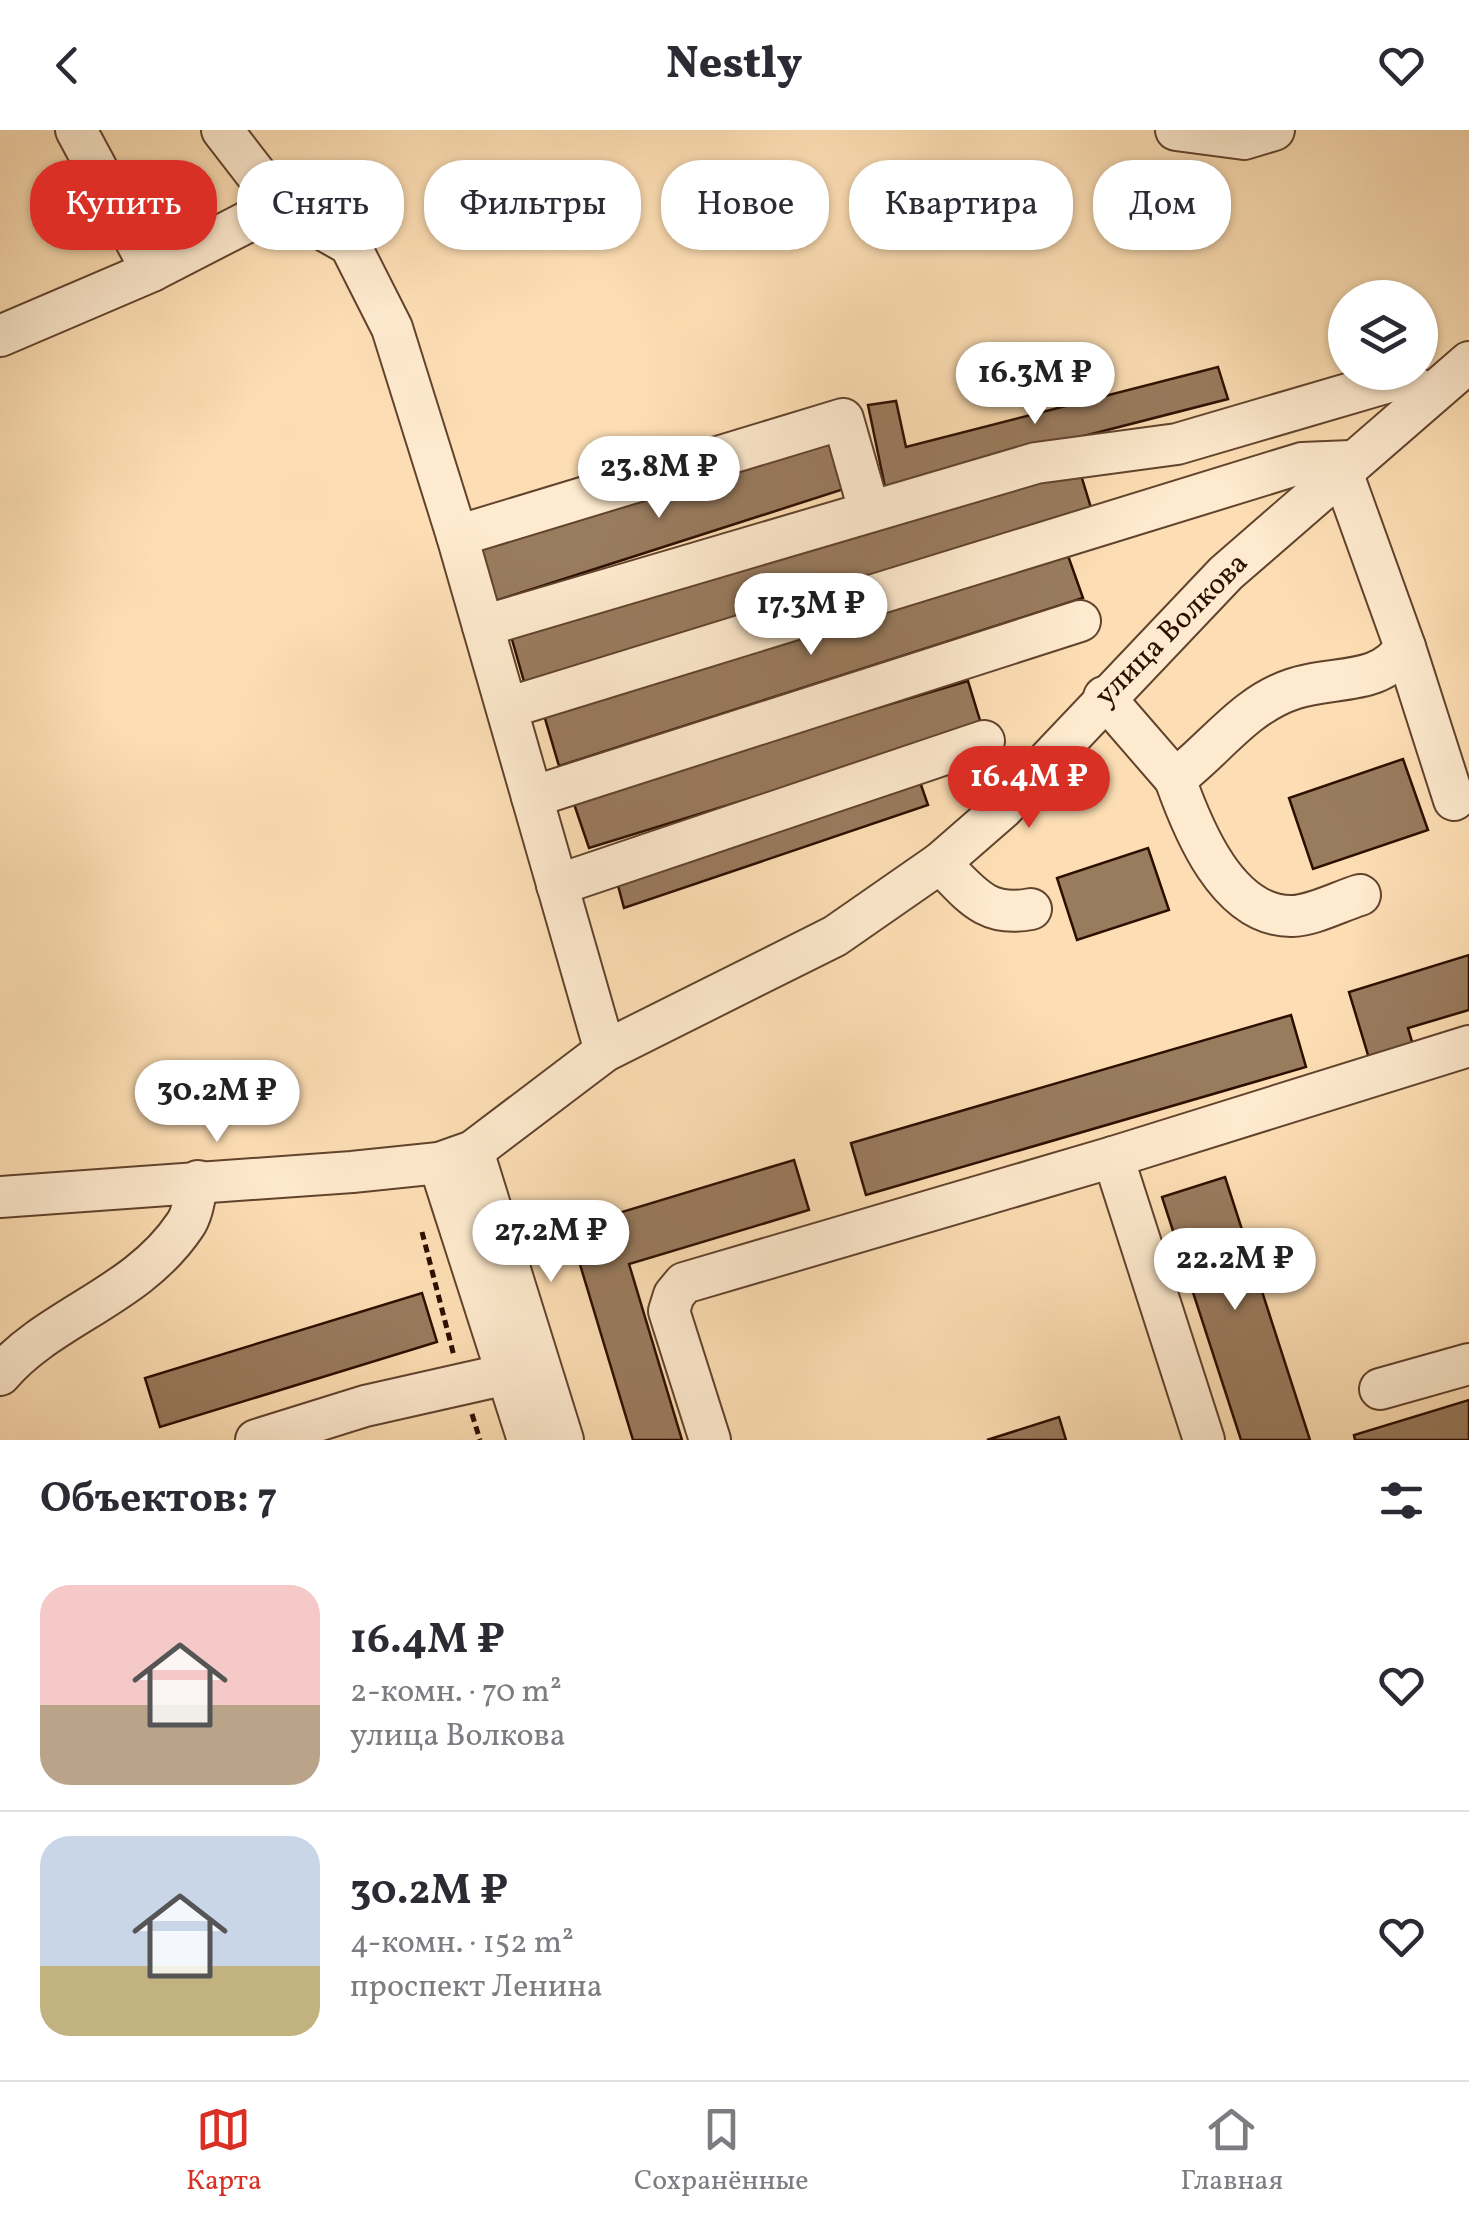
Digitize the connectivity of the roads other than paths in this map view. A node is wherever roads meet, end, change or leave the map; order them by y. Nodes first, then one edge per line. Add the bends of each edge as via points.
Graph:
1 (76, 130) edge
2 (222, 130) edge
3 (1176, 130) edge
4 (1274, 130) edge
5 (245, 160) edge
6 (237, 227) edge
7 (353, 250) edge
8 (152, 271) junction
9 (0, 336) edge
10 (1469, 362) edge
11 (1430, 394) junction
12 (1346, 465) junction
13 (869, 510) junction
14 (457, 536) junction
15 (1080, 621) dead end
16 (483, 626) junction
17 (1405, 646) junction
18 (1104, 697) junction
19 (506, 708) junction
20 (984, 742) dead end
21 (1175, 779) junction
22 (532, 797) junction
23 (1454, 800) dead end
24 (940, 863) junction
25 (557, 885) junction
26 (1360, 895) dead end
27 (1031, 909) dead end
28 (1469, 1046) edge
29 (605, 1051) junction
30 (456, 1157) junction
31 (1113, 1157) junction
32 (198, 1181) junction
33 (0, 1197) edge
34 (1469, 1364) edge
35 (0, 1374) edge
36 (507, 1374) junction
37 (1380, 1389) dead end
38 (256, 1440) edge
39 (528, 1440) edge
40 (563, 1440) edge
41 (710, 1440) edge
42 (1204, 1440) edge

1 - 8 street
2 - 5 street
3 - 4 street via 1244,139
6 - 8 street
7 - 14 street via 392,328
8 - 9 street
10 - 11 street, улица Волкова
11 - 12 street, улица Волкова
11 - 13 street via 1399,378 1176,444 1036,463
12 - 17 street
12 - 18 street, улица Волкова
12 - 19 street via 1302,463
13 - 14 street via 843,418
13 - 16 street
14 - 16 street
15 - 22 street
16 - 19 street
17 - 21 street via 1378,673 1292,689 1252,711
17 - 23 street
18 - 21 street
18 - 24 street, улица Волкова via 1002,809
19 - 22 street
20 - 25 street
21 - 26 street via 1214,867 1264,909 1292,916
22 - 25 street
24 - 27 street via 989,908 1006,914
24 - 29 street, улица Волкова via 835,936
25 - 29 street
28 - 31 street
29 - 30 street, улица Волкова
30 - 32 street
30 - 36 street
30 - 40 street
31 - 41 street via 684,1283 669,1312
31 - 42 street
32 - 33 street
32 - 35 street via 187,1224 122,1291 17,1355
34 - 37 street
36 - 38 street via 364,1406
36 - 39 street

